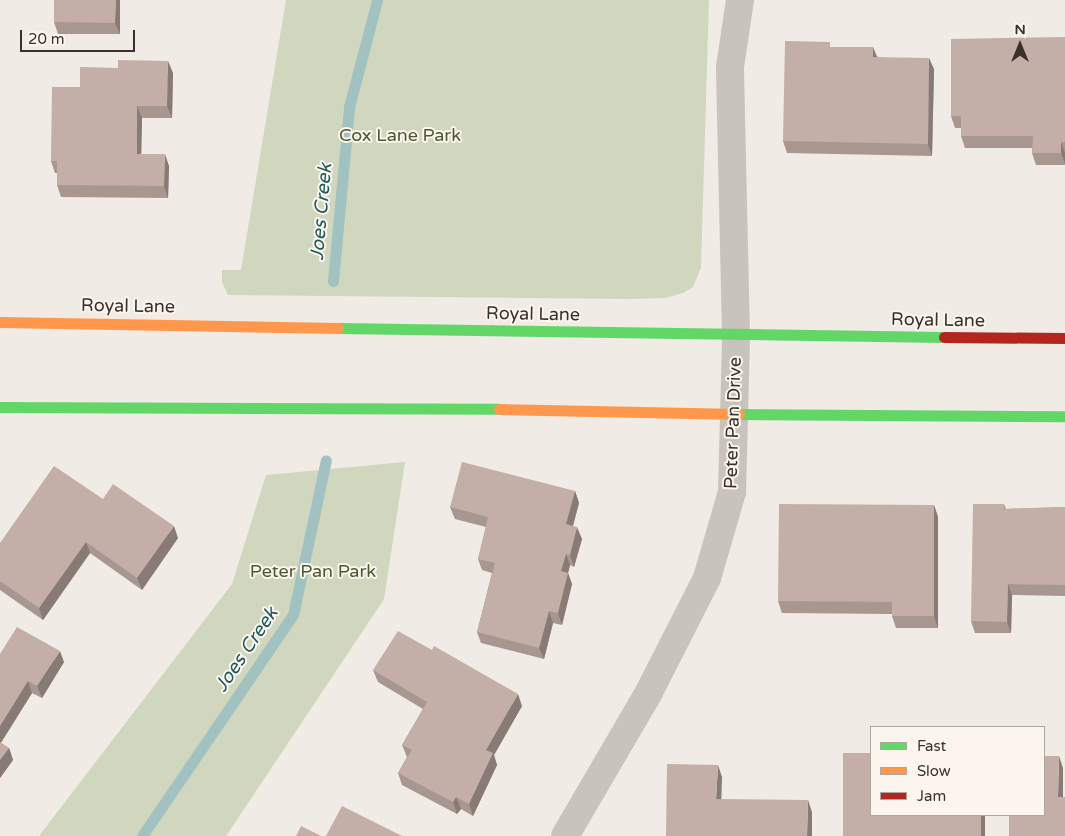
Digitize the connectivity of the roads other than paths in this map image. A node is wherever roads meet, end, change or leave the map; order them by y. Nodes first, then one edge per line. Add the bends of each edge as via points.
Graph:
1 (740, 0) edge
2 (0, 322) edge
3 (736, 335) junction
4 (1065, 338) edge
5 (0, 407) edge
6 (735, 414) junction
7 (1065, 416) edge
8 (564, 836) edge

1 - 3 street, Peter Pan Drive via 730,67
2 - 3 main road, Royal Lane
3 - 4 main road, Royal Lane
3 - 6 street, Peter Pan Drive
5 - 6 main road via 427,408
6 - 7 main road
6 - 8 street, Peter Pan Drive via 732,492 707,578 649,692

